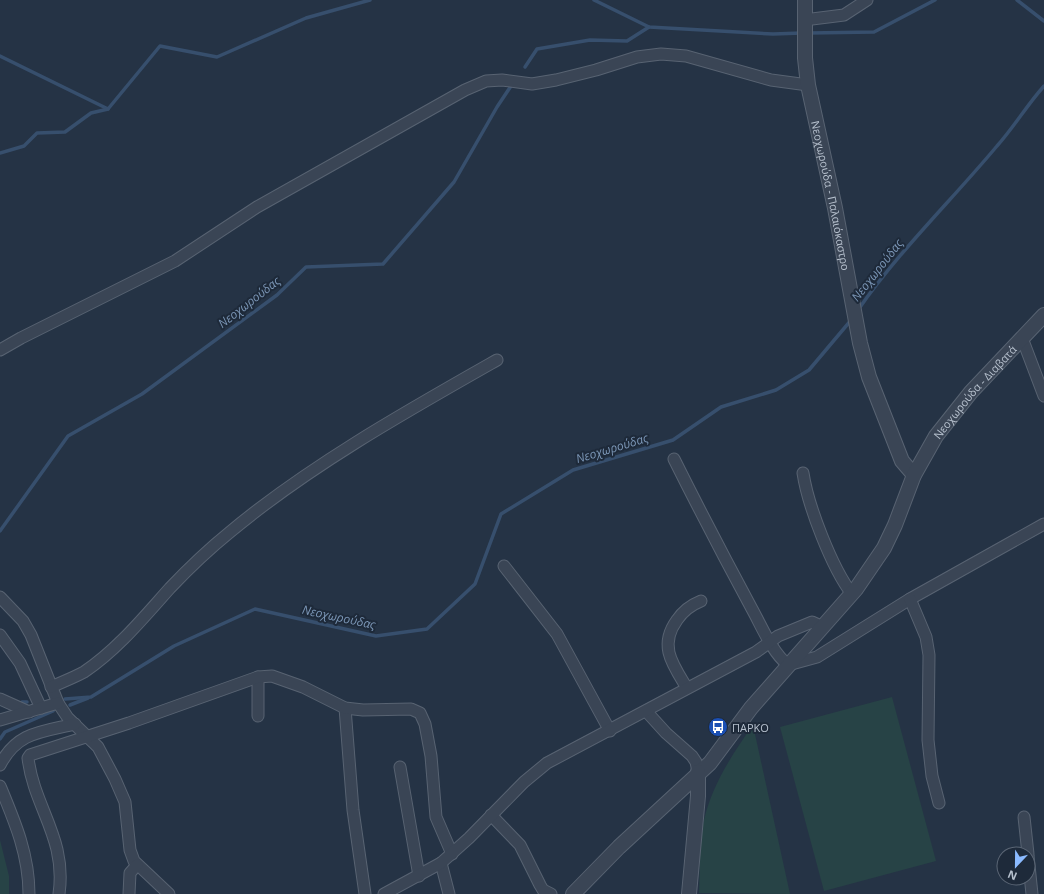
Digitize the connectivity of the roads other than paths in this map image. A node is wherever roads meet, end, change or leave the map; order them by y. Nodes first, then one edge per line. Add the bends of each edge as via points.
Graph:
1 (805, 0) edge
2 (867, 0) edge
3 (804, 20) junction
4 (808, 85) junction
5 (1044, 315) edge
6 (1022, 338) junction
7 (0, 350) edge
8 (497, 360) dead end
9 (1044, 396) edge
10 (674, 459) dead end
11 (803, 473) dead end
12 (914, 475) junction
13 (1044, 524) edge
14 (504, 566) dead end
15 (852, 594) junction
16 (0, 597) edge
17 (910, 599) junction
18 (701, 600) dead end
19 (823, 627) junction
20 (0, 635) edge
21 (770, 641) junction
22 (788, 665) junction
23 (258, 677) junction
24 (51, 687) junction
25 (687, 688) junction
26 (0, 698) edge
27 (58, 703) junction
28 (41, 708) junction
29 (345, 708) junction
30 (646, 711) junction
31 (29, 712) junction
32 (258, 716) dead end
33 (0, 720) edge
34 (75, 724) junction
35 (610, 730) junction
36 (89, 737) junction
37 (0, 765) edge
38 (400, 766) dead end
39 (698, 772) junction
40 (0, 786) edge
41 (939, 803) dead end
42 (491, 815) junction
43 (1024, 817) dead end
44 (1027, 846) edge
45 (452, 854) junction
46 (441, 864) junction
47 (137, 865) junction
48 (419, 876) junction
49 (29, 894) edge
50 (59, 894) edge
51 (129, 894) edge
52 (169, 894) edge
53 (365, 894) edge
54 (384, 894) edge
55 (449, 894) edge
56 (551, 894) edge
57 (573, 894) edge
58 (689, 894) edge

1 - 3 street, Νεοχωρούδα - Παλαιόκαστρο
2 - 3 street via 844,15
3 - 4 street, Νεοχωρούδα - Παλαιόκαστρο
4 - 7 street via 771,80 686,56 661,54 637,57 596,70 538,83 486,81 465,90 257,207 175,261
4 - 12 street, Νεοχωρούδα - Παλαιόκαστρο via 860,343 869,376 902,461
5 - 6 street, Νεοχωρούδα - Διαβατά
6 - 9 street
6 - 12 street, Νεοχωρούδα - Διαβατά via 950,417
8 - 24 street via 350,447 231,530 99,661 84,672
10 - 21 street via 713,538
11 - 15 street via 817,522 840,576
12 - 15 street, Νεοχωρούδα - Διαβατά via 886,543
13 - 17 street
14 - 35 street via 557,634
15 - 19 street, Νεοχωρούδα - Διαβατά
16 - 24 street via 27,627
17 - 22 street via 817,657
17 - 41 street via 926,637 929,655 928,740 932,776
18 - 25 street via 687,608 671,629 667,641 669,654
19 - 21 street via 812,622
19 - 22 street, Νεοχωρούδα - Διαβατά
20 - 28 street via 20,663
21 - 22 street
21 - 25 street via 756,652
22 - 39 street, Νεοχωρούδα - Διαβατά via 737,724 714,758
23 - 29 street via 267,675 280,678
23 - 32 street
23 - 36 street
24 - 27 street
25 - 30 street
26 - 31 street
27 - 28 street
27 - 34 street
28 - 31 street
29 - 45 street via 411,710 420,713 425,724 431,756 436,816
29 - 53 street via 353,810
30 - 35 street
30 - 39 street via 692,756
31 - 33 street
34 - 36 street
34 - 37 street via 27,736 10,749
35 - 42 street via 547,763
36 - 47 street via 102,754 121,790 127,812 131,856
36 - 50 street via 28,758 60,858
38 - 48 street
39 - 57 street, Νεοχωρούδα - Διαβατά via 618,846
39 - 58 street
40 - 49 street via 22,842
42 - 45 street
42 - 56 street via 520,845 543,890
43 - 44 street
45 - 46 street
46 - 48 street
46 - 55 street
47 - 51 street via 130,873
47 - 52 street
48 - 54 street

